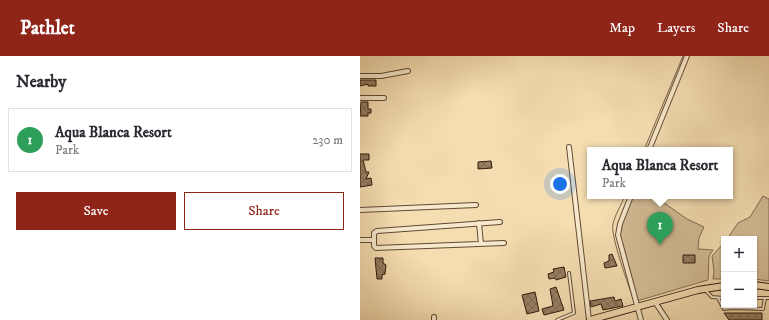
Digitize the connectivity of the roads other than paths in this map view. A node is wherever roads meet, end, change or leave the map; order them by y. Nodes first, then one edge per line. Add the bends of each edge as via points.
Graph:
1 (686, 56) edge
2 (408, 71) dead end
3 (360, 76) edge
4 (360, 98) edge
5 (384, 98) dead end
6 (570, 147) dead end
7 (650, 147) edge
8 (630, 199) edge
9 (476, 205) dead end
10 (360, 210) edge
11 (500, 222) dead end
12 (479, 223) junction
13 (360, 240) edge
14 (374, 240) junction
15 (504, 243) dead end
16 (481, 244) junction
17 (569, 273) dead end
18 (757, 285) edge
19 (721, 286) edge
20 (769, 287) edge
21 (704, 289) junction
22 (718, 298) joint
23 (757, 298) edge
24 (765, 298) junction
25 (769, 298) edge
26 (655, 302) junction
27 (721, 303) edge
28 (638, 307) junction
29 (733, 308) edge
30 (557, 320) edge
31 (590, 320) edge
32 (641, 320) edge
33 (667, 320) edge

1 - 7 street
2 - 3 street via 381,76
4 - 5 street
6 - 31 street
8 - 28 street via 618,235
9 - 10 street
11 - 12 street
12 - 14 street via 376,231
12 - 16 street
13 - 14 street
14 - 16 street via 376,248
15 - 16 street
17 - 30 lane via 574,313
18 - 20 main road
19 - 21 main road
21 - 22 lane
21 - 26 main road
22 - 27 lane
23 - 24 lane
24 - 25 lane
24 - 29 lane via 763,309
26 - 28 main road
26 - 33 street
28 - 31 main road
28 - 32 street

